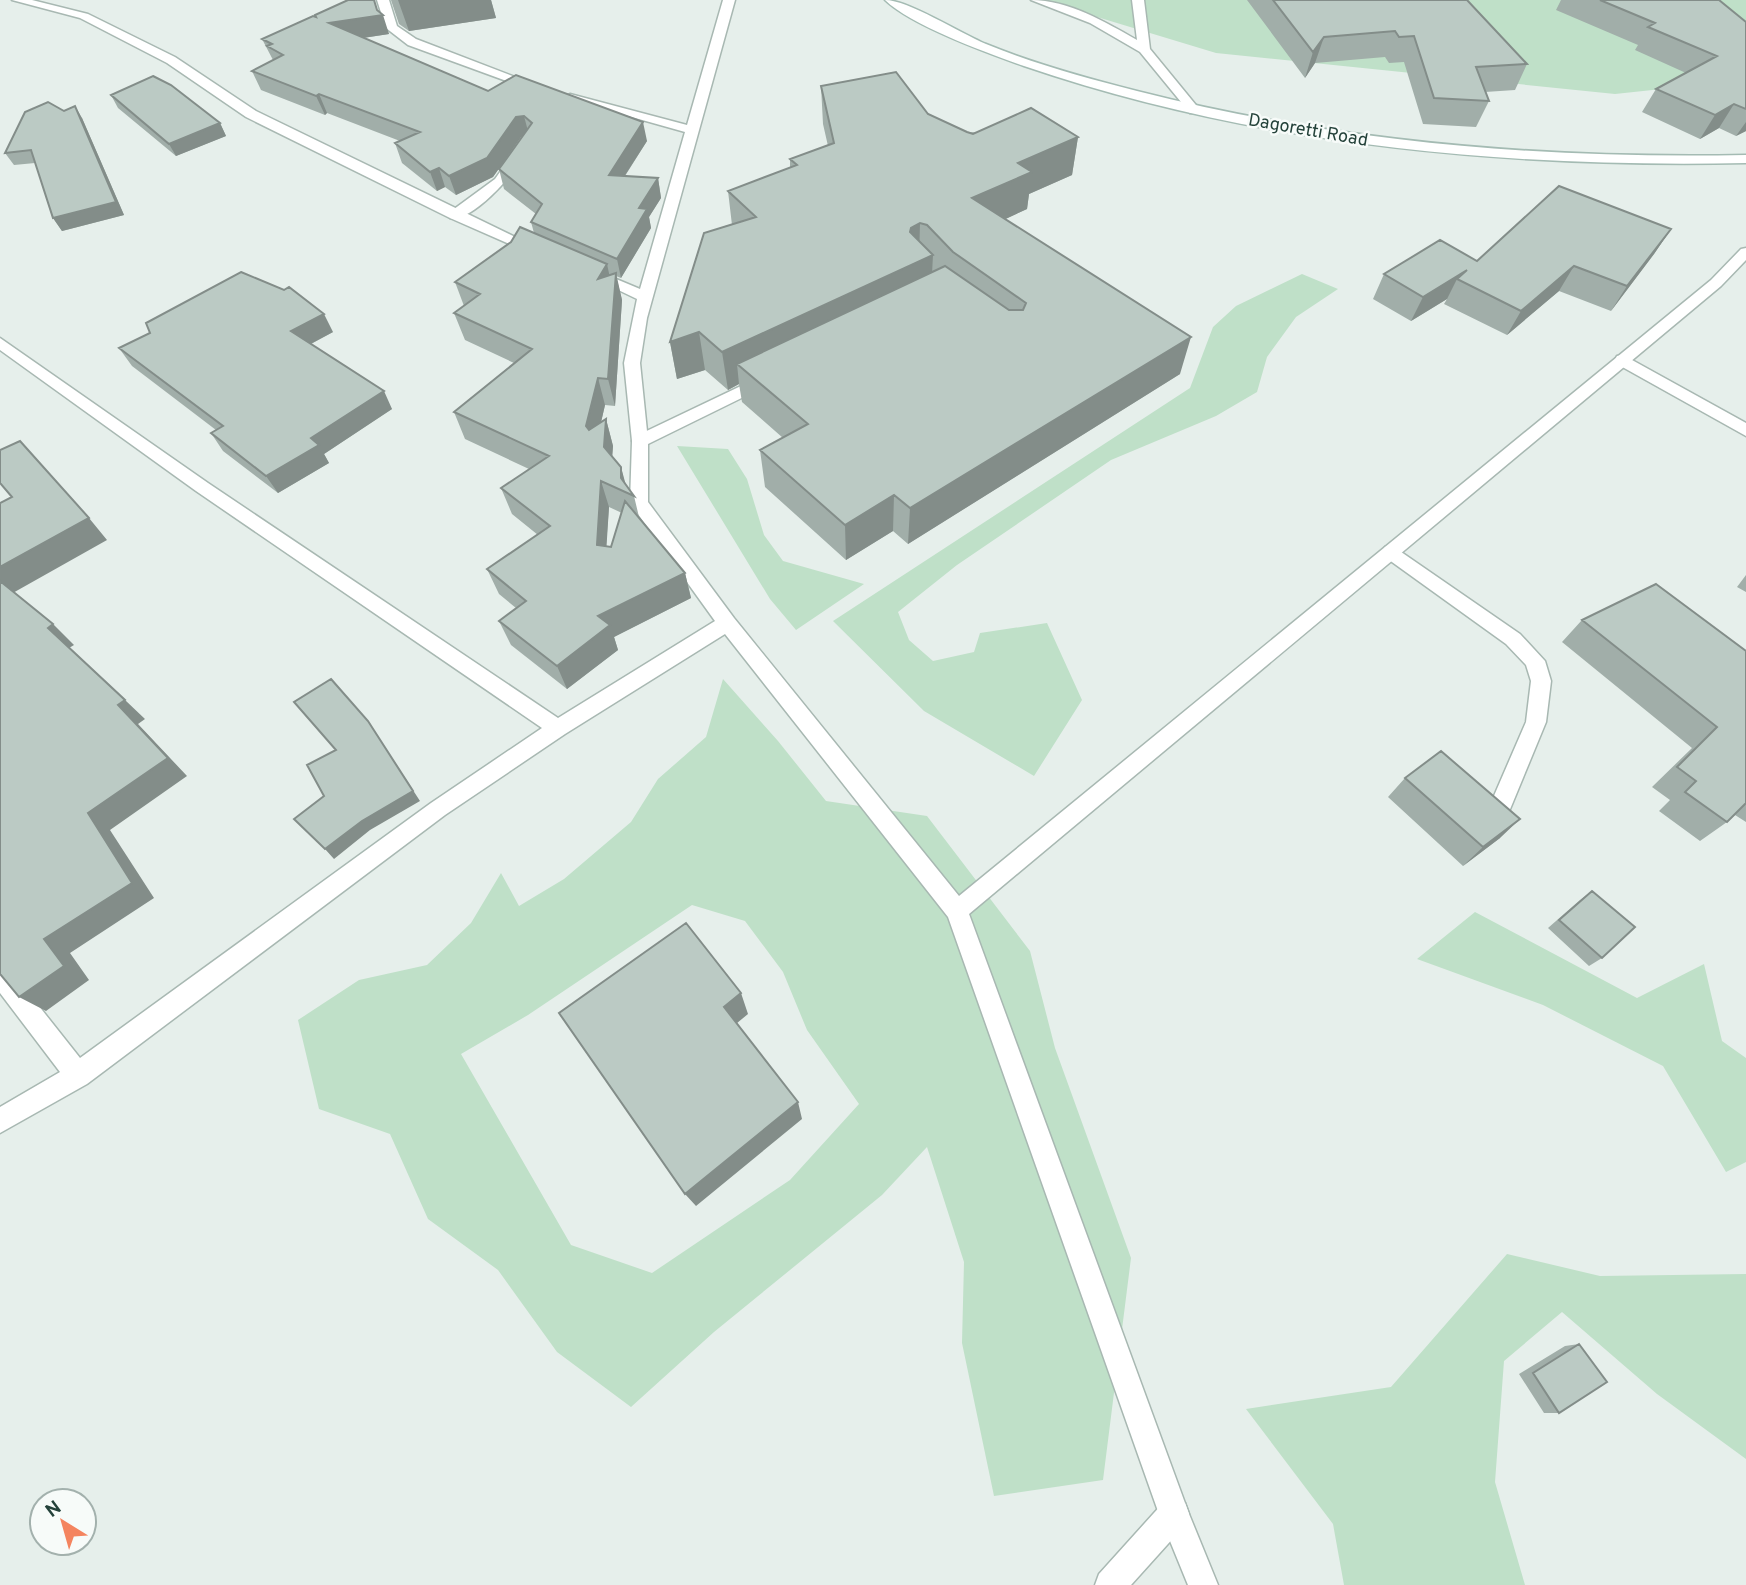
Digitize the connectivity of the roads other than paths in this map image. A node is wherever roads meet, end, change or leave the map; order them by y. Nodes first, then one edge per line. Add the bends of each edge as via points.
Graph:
1 (18, 0) edge
2 (383, 0) edge
3 (729, 0) edge
4 (891, 0) edge
5 (1037, 0) edge
6 (1138, 0) edge
7 (1144, 49) junction
8 (1194, 110) junction
9 (693, 130) junction
10 (528, 141) edge
11 (1746, 159) edge
12 (455, 215) junction
13 (1746, 252) edge
14 (553, 258) edge
15 (576, 268) edge
16 (645, 297) junction
17 (0, 343) edge
18 (1623, 360) junction
19 (782, 372) edge
20 (1746, 430) edge
21 (640, 441) junction
22 (1391, 552) junction
23 (727, 623) junction
24 (558, 728) junction
25 (1499, 812) edge
26 (957, 911) junction
27 (0, 975) edge
28 (78, 1075) junction
29 (0, 1122) edge
30 (1174, 1514) junction
31 (1110, 1585) edge
32 (1203, 1585) edge

1 - 12 street via 84,16 171,60 251,114
2 - 9 street via 392,28 412,43 551,93
3 - 9 street
4 - 8 street, Dagoretti Road via 972,44 1044,71
5 - 7 street via 1094,21
6 - 7 street
7 - 8 street
8 - 11 street, Dagoretti Road via 1341,138 1500,156 1650,163
9 - 16 street
10 - 12 street via 500,181
12 - 14 street
13 - 18 street via 1716,283
15 - 16 street
16 - 21 street via 632,363
17 - 24 street via 170,466
18 - 20 street
18 - 22 street
19 - 21 street
21 - 23 street via 639,503
22 - 25 street via 1513,639 1535,661 1541,681 1536,722
22 - 26 street
23 - 24 street
23 - 26 street
24 - 28 street via 438,809
26 - 30 street
27 - 28 street
28 - 29 street
30 - 31 street
30 - 32 street

